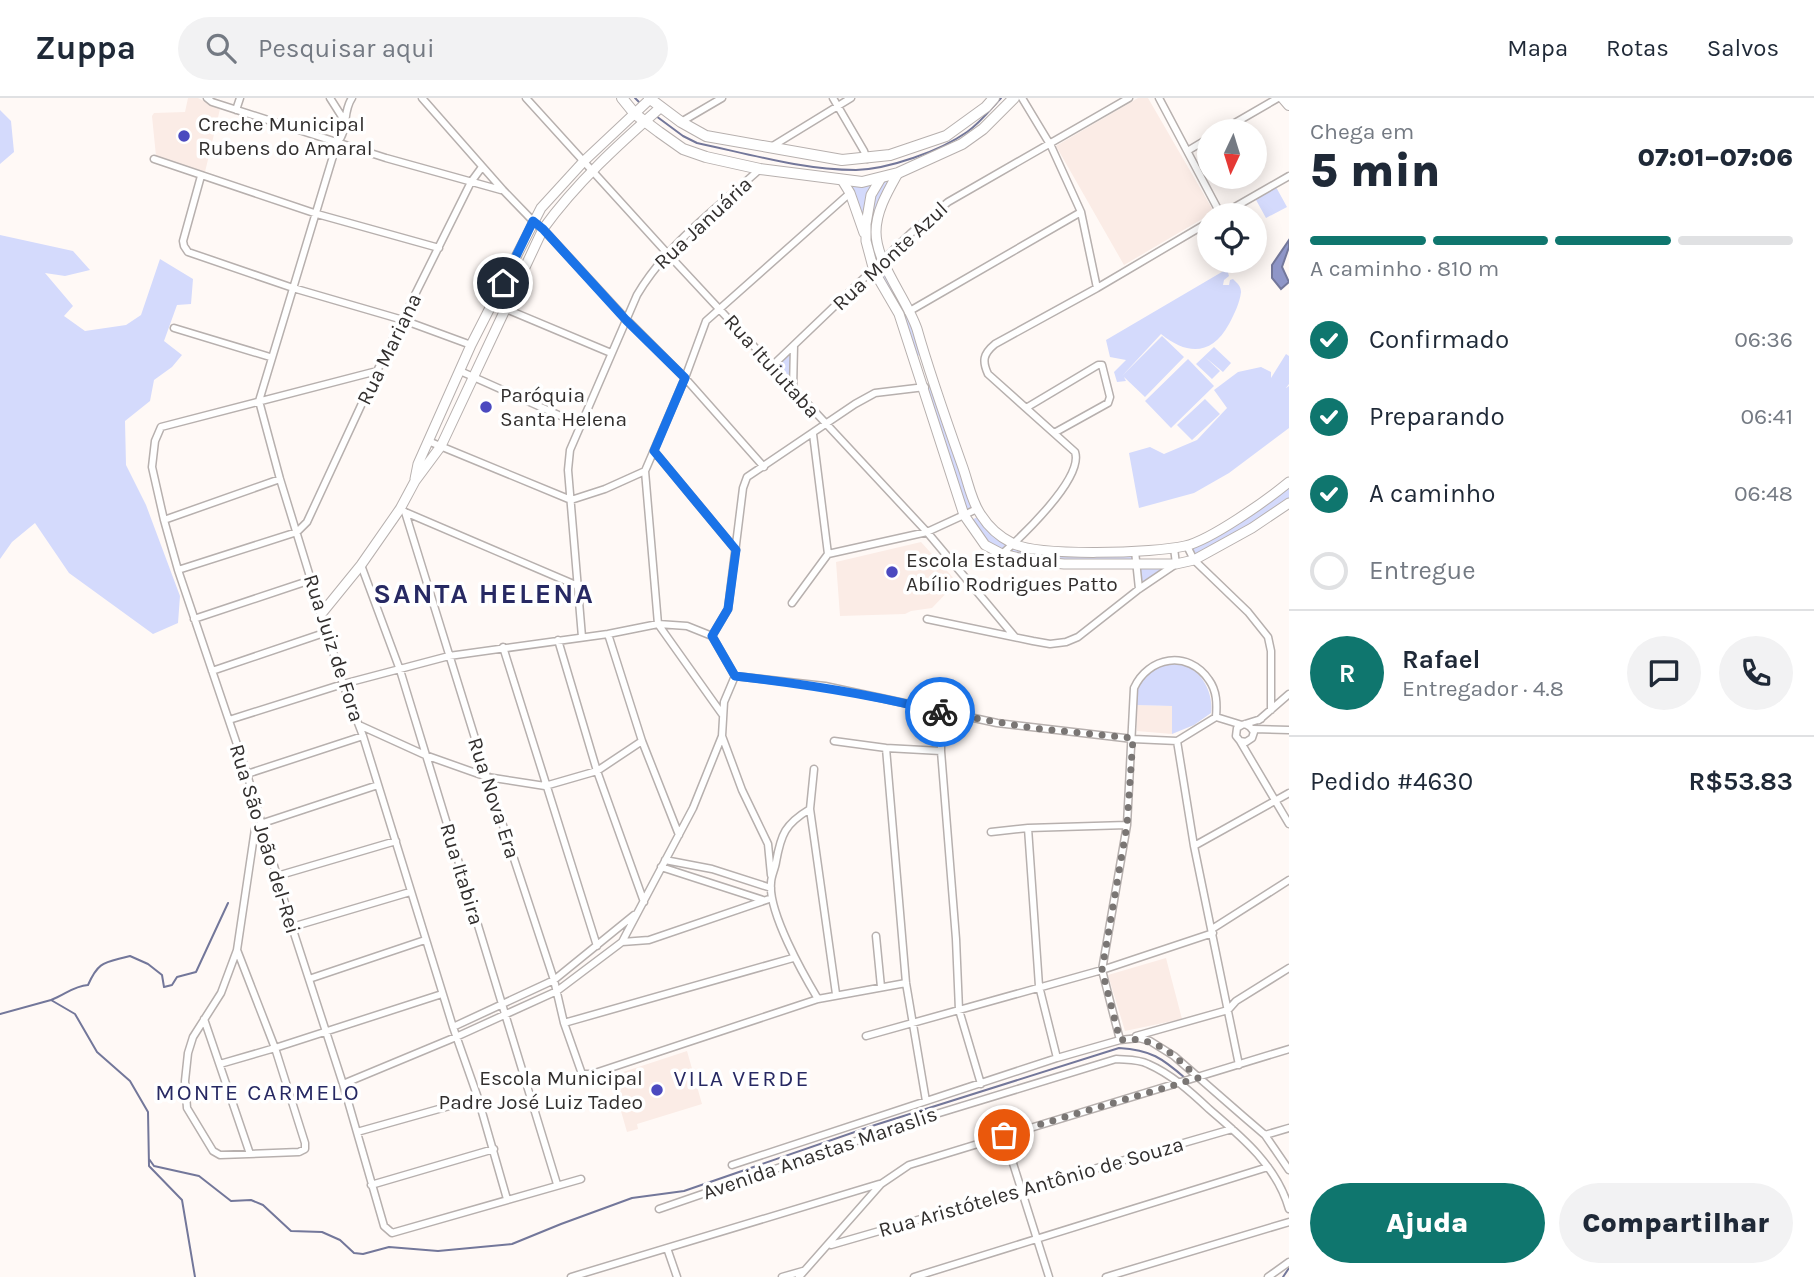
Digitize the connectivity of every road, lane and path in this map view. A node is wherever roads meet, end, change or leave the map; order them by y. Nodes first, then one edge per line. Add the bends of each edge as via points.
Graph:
1 (207, 98) edge
2 (240, 98) edge
3 (330, 98) edge
4 (352, 98) edge
5 (422, 98) edge
6 (526, 98) edge
7 (622, 98) edge
8 (722, 98) edge
9 (833, 98) edge
10 (851, 98) edge
11 (994, 98) edge
12 (1014, 98) edge
13 (1022, 98) edge
14 (1129, 98) edge
15 (1159, 98) edge
16 (650, 99) edge
17 (1284, 102) edge
18 (838, 106) junction
19 (661, 107) junction
20 (236, 110) junction
21 (635, 114) junction
22 (1247, 119) edge
23 (344, 120) junction
24 (645, 121) junction
25 (681, 122) junction
26 (337, 144) junction
27 (1049, 144) junction
28 (1197, 145) edge
29 (769, 148) junction
30 (1189, 150) junction
31 (154, 159) dead end
32 (867, 159) junction
33 (584, 161) junction
34 (482, 167) junction
35 (760, 169) junction
36 (592, 171) junction
37 (898, 173) junction
38 (201, 176) junction
39 (1289, 176) edge
40 (881, 178) junction
41 (842, 180) junction
42 (471, 182) junction
43 (503, 190) junction
44 (850, 193) junction
45 (1215, 203) edge
46 (1242, 203) edge
47 (1081, 212) junction
48 (317, 214) junction
49 (533, 221) junction
50 (543, 229) junction
51 (1197, 229) edge
52 (866, 241) junction
53 (439, 248) junction
54 (667, 253) junction
55 (884, 262) junction
56 (874, 271) junction
57 (293, 288) junction
58 (1097, 288) junction
59 (494, 303) junction
60 (506, 308) junction
61 (720, 310) junction
62 (911, 312) junction
63 (899, 314) junction
64 (403, 320) junction
65 (626, 320) junction
66 (174, 328) dead end
67 (471, 345) junction
68 (794, 345) junction
69 (611, 353) junction
70 (271, 357) junction
71 (772, 366) junction
72 (377, 371) junction
73 (460, 371) junction
74 (472, 377) junction
75 (685, 378) junction
76 (934, 385) junction
77 (923, 387) junction
78 (793, 390) junction
79 (259, 401) junction
80 (1026, 408) junction
81 (581, 425) junction
82 (826, 425) junction
83 (813, 433) junction
84 (1054, 433) junction
85 (428, 441) junction
86 (441, 446) junction
87 (654, 451) junction
88 (764, 467) junction
89 (645, 471) junction
90 (280, 480) junction
91 (415, 481) junction
92 (1289, 482) edge
93 (572, 500) junction
94 (1289, 503) edge
95 (977, 509) junction
96 (403, 510) junction
97 (964, 515) junction
98 (1242, 515) junction
99 (164, 520) junction
100 (1252, 528) junction
101 (297, 532) junction
102 (927, 532) junction
103 (1013, 544) junction
104 (1187, 546) junction
105 (1174, 548) junction
106 (736, 550) junction
107 (1135, 551) junction
108 (828, 554) junction
109 (1002, 554) junction
110 (1194, 560) junction
111 (1175, 564) junction
112 (361, 565) junction
113 (1135, 565) junction
114 (178, 570) junction
115 (312, 580) junction
116 (578, 586) junction
117 (1139, 589) junction
118 (792, 603) dead end
119 (322, 613) junction
120 (194, 619) junction
121 (928, 619) dead end
122 (658, 624) junction
123 (327, 632) junction
124 (608, 634) junction
125 (712, 636) junction
126 (582, 637) junction
127 (1014, 637) junction
128 (558, 640) junction
129 (503, 648) junction
130 (449, 656) junction
131 (400, 670) junction
132 (212, 671) junction
133 (735, 676) junction
134 (343, 684) junction
135 (1289, 694) edge
136 (1271, 710) junction
137 (941, 713) junction
138 (722, 715) junction
139 (1216, 717) junction
140 (1261, 719) junction
141 (229, 720) junction
142 (1226, 721) junction
143 (1244, 724) junction
144 (359, 726) junction
145 (1252, 729) junction
146 (1266, 729) junction
147 (1289, 730) edge
148 (1236, 734) junction
149 (363, 736) junction
150 (722, 736) junction
151 (1133, 738) junction
152 (1251, 740) junction
153 (642, 741) junction
154 (834, 741) dead end
155 (1177, 741) junction
156 (1240, 741) junction
157 (886, 748) junction
158 (942, 751) junction
159 (1247, 754) junction
160 (425, 755) junction
161 (814, 769) dead end
162 (597, 771) junction
163 (247, 774) junction
164 (487, 777) junction
165 (378, 785) junction
166 (545, 786) junction
167 (1289, 793) edge
168 (1275, 801) junction
169 (810, 809) junction
170 (260, 824) junction
171 (1289, 824) edge
172 (1127, 825) junction
173 (1028, 828) junction
174 (991, 832) dead end
175 (679, 835) junction
176 (396, 841) junction
177 (1194, 846) junction
178 (665, 860) junction
179 (661, 867) junction
180 (277, 876) junction
181 (1289, 880) edge
182 (771, 885) junction
183 (410, 892) junction
184 (768, 900) junction
185 (644, 902) junction
186 (635, 914) junction
187 (292, 927) junction
188 (1213, 931) junction
189 (876, 936) dead end
190 (425, 940) junction
191 (622, 942) junction
192 (597, 946) junction
193 (237, 950) junction
194 (793, 958) junction
195 (1289, 968) edge
196 (1102, 970) junction
197 (309, 979) junction
198 (554, 980) junction
199 (906, 983) junction
200 (1039, 986) junction
201 (881, 987) junction
202 (557, 991) junction
203 (442, 994) junction
204 (836, 994) junction
205 (818, 999) junction
206 (503, 1004) junction
207 (959, 1010) junction
208 (1228, 1010) junction
209 (506, 1015) junction
210 (204, 1019) junction
211 (564, 1023) junction
212 (911, 1023) junction
213 (453, 1027) junction
214 (325, 1031) junction
215 (866, 1036) dead end
216 (456, 1037) junction
217 (1120, 1040) junction
218 (275, 1048) junction
219 (1289, 1049) edge
220 (1057, 1058) junction
221 (220, 1064) junction
222 (1239, 1065) junction
223 (1198, 1078) junction
224 (343, 1084) junction
225 (981, 1084) junction
226 (1180, 1084) junction
227 (478, 1098) junction
228 (926, 1101) junction
229 (1289, 1128) edge
230 (1232, 1129) junction
231 (357, 1132) junction
232 (1004, 1135) junction
233 (1265, 1135) junction
234 (494, 1149) junction
235 (250, 1154) junction
236 (732, 1165) dead end
237 (1268, 1167) junction
238 (1289, 1170) edge
239 (581, 1179) dead end
240 (557, 1184) junction
241 (881, 1184) junction
242 (371, 1185) junction
243 (1021, 1189) junction
244 (507, 1199) junction
245 (659, 1209) dead end
246 (1289, 1209) edge
247 (1289, 1222) edge
248 (1037, 1238) junction
249 (829, 1245) junction
250 (667, 1248) junction
251 (1289, 1262) edge
252 (802, 1274) edge
253 (571, 1277) edge
254 (677, 1277) edge
255 (782, 1277) edge
256 (914, 1277) edge
257 (1049, 1277) edge
258 (1105, 1277) edge
259 (1268, 1277) edge

1 - 20 street
2 - 20 street
3 - 23 street
4 - 23 street
5 - 34 street
6 - 33 street, Rua Ituiutaba
7 - 21 main road
8 - 25 street
9 - 18 street
10 - 18 street
11 - 32 main road via 946,136
12 - 37 main road via 962,144
13 - 27 street
14 - 27 street, Rua Monte Azul
15 - 30 street
16 - 19 main road
16 - 21 street
17 - 22 street
18 - 29 street
18 - 32 street
19 - 24 street
19 - 25 main road
20 - 26 street
21 - 24 main road
21 - 33 street
23 - 26 street
24 - 35 main road via 683,149
24 - 36 street
25 - 29 main road via 706,136
26 - 42 street
26 - 48 street
27 - 47 street
27 - 55 street, Rua Monte Azul via 948,202
28 - 30 street
29 - 32 main road via 842,160
30 - 45 street
31 - 38 street
33 - 36 street, Rua Ituiutaba
33 - 49 street via 546,199
34 - 42 street, Rua Mariana
34 - 43 street
35 - 41 main road
35 - 54 street, Rua Januária
36 - 50 street
36 - 54 street, Rua Ituiutaba
37 - 40 main road
37 - 55 street via 877,220
38 - 48 street
38 - 57 street via 183,241 188,251
39 - 46 street
40 - 41 main road
40 - 52 street via 871,195
41 - 44 street
42 - 43 street
42 - 53 street, Rua Mariana
43 - 49 street
44 - 52 street
44 - 61 street
47 - 58 street
47 - 62 street
48 - 53 street
48 - 57 street
49 - 50 street
49 - 59 street
50 - 60 street
50 - 65 street
51 - 58 street
52 - 56 street
53 - 64 street, Rua Mariana
54 - 61 street, Rua Ituiutaba
54 - 65 street, Rua Januária via 649,275
55 - 56 street, Rua Monte Azul
55 - 62 street
56 - 63 street
56 - 68 street, Rua Monte Azul
57 - 64 street
57 - 70 street
58 - 80 street via 995,344 984,356 988,374
59 - 60 street
59 - 67 street
60 - 69 street
60 - 74 street
61 - 71 street, Rua Ituiutaba
61 - 75 street via 706,321
62 - 63 street
62 - 76 street
63 - 77 street
64 - 67 street
64 - 72 street, Rua Mariana
65 - 69 street, Rua Januária
65 - 75 street
66 - 70 street
67 - 73 street
68 - 71 street, Rua Monte Azul
68 - 78 street
69 - 81 street, Rua Januária
70 - 79 street
71 - 78 street, Rua Ituiutaba
72 - 79 street
72 - 101 street, Rua Mariana via 313,512
73 - 74 street
73 - 85 street
74 - 81 street
74 - 86 street
75 - 87 street
75 - 88 street
76 - 77 street
76 - 95 street
77 - 82 street via 875,393
77 - 97 street
78 - 82 street, Rua Ituiutaba
79 - 90 street, Rua Juiz de Fora
79 - 99 street, Rua São João del-Rei via 161,427 152,467
80 - 84 street
80 - 84 street via 1098,365 1104,367 1108,403
81 - 93 street, Rua Januária via 569,459
82 - 83 street
82 - 102 street, Rua Ituiutaba
83 - 88 street
83 - 108 street
84 - 103 street via 1075,452 1077,463 1044,512
85 - 86 street
85 - 91 street
86 - 91 street
86 - 93 street
87 - 89 street
87 - 106 street
88 - 106 street via 744,481
89 - 93 street
89 - 122 street
90 - 99 street
90 - 101 street, Rua Juiz de Fora
91 - 96 street
92 - 98 street
93 - 116 street, Rua Januária
94 - 100 street
95 - 97 street
95 - 103 street
96 - 112 street
96 - 116 street
96 - 130 street, Rua Nova Era
97 - 102 street
97 - 109 street via 985,545
98 - 100 street
98 - 104 street
99 - 114 street, Rua São João del-Rei
100 - 110 street
101 - 114 street
101 - 115 street, Rua Juiz de Fora
102 - 108 street
102 - 127 street, Rua Ituiutaba
103 - 107 street via 1070,552
103 - 109 street
104 - 105 street
104 - 110 street
105 - 107 street
105 - 111 street
106 - 125 street via 728,609
107 - 113 street
108 - 118 street
109 - 113 street via 1064,565
110 - 111 street
110 - 136 street via 1268,637
111 - 113 street
111 - 117 street
112 - 119 street
112 - 131 street, Rua Itabira
113 - 117 street
114 - 120 street, Rua São João del-Rei
115 - 119 street, Rua Juiz de Fora
115 - 120 street
116 - 126 street, Rua Januária
117 - 127 street via 1087,632 1066,642 1050,644
119 - 123 street, Rua Juiz de Fora
120 - 132 street, Rua São João del-Rei
121 - 127 street
122 - 124 street
122 - 125 street via 687,626
122 - 138 street
123 - 132 street
123 - 134 street, Rua Juiz de Fora
124 - 126 street
124 - 153 street
125 - 133 street
126 - 128 street
128 - 129 street
128 - 162 street
129 - 130 street
129 - 166 street
130 - 131 street
130 - 164 street, Rua Nova Era
131 - 134 street
131 - 160 street, Rua Itabira
132 - 141 street, Rua São João del-Rei
133 - 137 street via 887,698
133 - 138 street
134 - 141 street
134 - 144 street, Rua Juiz de Fora
135 - 136 street
136 - 140 street
137 - 151 street
137 - 158 street
138 - 150 street
139 - 142 street
139 - 151 street via 1217,701 1209,678 1194,666 1163,661 1146,670 1134,688
139 - 155 street
140 - 143 street
140 - 145 street
141 - 163 street, Rua São João del-Rei
142 - 143 street
142 - 148 street
143 - 145 street
143 - 148 street
144 - 149 street, Rua Juiz de Fora
144 - 160 street
145 - 146 street
145 - 152 street
146 - 147 street
146 - 152 street
148 - 156 street
149 - 163 street
149 - 165 street, Rua Juiz de Fora
150 - 175 street
150 - 182 street via 768,844
151 - 155 street
151 - 172 street
152 - 156 street
152 - 159 street
153 - 162 street
153 - 175 street
154 - 157 street
155 - 177 street
156 - 159 street
157 - 158 street
157 - 199 street
158 - 207 street
159 - 168 street
160 - 164 street
160 - 206 street, Rua Itabira
161 - 169 street
162 - 166 street
162 - 185 street
163 - 170 street, Rua São João del-Rei
164 - 166 street
164 - 198 street, Rua Nova Era
165 - 170 street
165 - 176 street, Rua Juiz de Fora
166 - 192 street
167 - 168 street
168 - 171 street
168 - 177 street
169 - 182 street via 782,835
169 - 204 street
170 - 180 street, Rua São João del-Rei
170 - 193 street via 254,835
172 - 173 street
172 - 196 street
173 - 174 street
173 - 200 street
175 - 178 street
176 - 180 street
176 - 183 street, Rua Juiz de Fora
177 - 188 street
178 - 179 street
178 - 182 street
179 - 184 street
179 - 185 street
180 - 187 street, Rua São João del-Rei
181 - 188 street
182 - 184 street
183 - 187 street
183 - 190 street, Rua Juiz de Fora
184 - 191 street via 649,940
184 - 194 street
185 - 186 street
186 - 191 street
186 - 192 street
187 - 197 street, Rua São João del-Rei
188 - 196 street
188 - 208 street
189 - 201 street
190 - 197 street
190 - 203 street, Rua Juiz de Fora
191 - 202 street
192 - 198 street
193 - 210 street via 221,993
193 - 218 street
194 - 205 street
194 - 211 street
195 - 208 street
196 - 200 street
196 - 217 street
197 - 214 street, Rua São João del-Rei
198 - 202 street, Rua Nova Era
198 - 206 street
199 - 201 street
199 - 212 street
200 - 207 street
200 - 220 street
201 - 204 street
202 - 209 street
202 - 211 street, Rua Nova Era
203 - 213 street, Rua Juiz de Fora
203 - 214 street
204 - 205 street
205 - 211 street, Rua Nova Era via 587,1075 580,1072
206 - 209 street, Rua Itabira
206 - 213 street
207 - 212 street
207 - 225 street
208 - 217 street
208 - 222 street
209 - 216 street
209 - 240 street, Rua Itabira
210 - 221 street
210 - 235 street via 188,1053 185,1098 191,1117 213,1151
212 - 215 street
212 - 228 street
213 - 216 street, Rua Juiz de Fora
214 - 218 street
214 - 224 street, Rua São João del-Rei
216 - 224 street
216 - 227 street, Rua Juiz de Fora
217 - 220 street, Avenida Anastas Maraslis
217 - 223 street, Avenida Anastas Maraslis via 1150,1041
218 - 221 street
218 - 235 street via 304,1149
219 - 222 street
220 - 225 street, Avenida Anastas Maraslis
221 - 235 street
222 - 223 street
223 - 226 street
223 - 233 street, Avenida Anastas Maraslis
224 - 231 street, Rua São João del-Rei
225 - 228 street, Avenida Anastas Maraslis
226 - 230 street, Avenida Anastas Maraslis
226 - 232 street
226 - 245 street, Avenida Anastas Maraslis via 1150,1065 1116,1059 935,1114
227 - 231 street
227 - 234 street, Rua Juiz de Fora
228 - 236 street, Avenida Anastas Maraslis
229 - 233 street
230 - 237 street, Avenida Anastas Maraslis
230 - 243 street, Rua Aristóteles Antônio de Souza
231 - 242 street, Rua São João del-Rei
232 - 241 street via 909,1164
232 - 243 street
233 - 238 street, Avenida Anastas Maraslis
234 - 242 street
234 - 244 street, Rua Juiz de Fora
237 - 246 street, Avenida Anastas Maraslis
237 - 248 street
239 - 240 street
240 - 244 street
241 - 249 street
241 - 250 street
242 - 244 street, Rua São João del-Rei via 384,1226 392,1233
243 - 248 street
243 - 249 street, Rua Aristóteles Antônio de Souza
247 - 258 street
248 - 256 street
248 - 257 street
249 - 252 street
250 - 253 street
250 - 254 street
251 - 259 street
252 - 255 street

